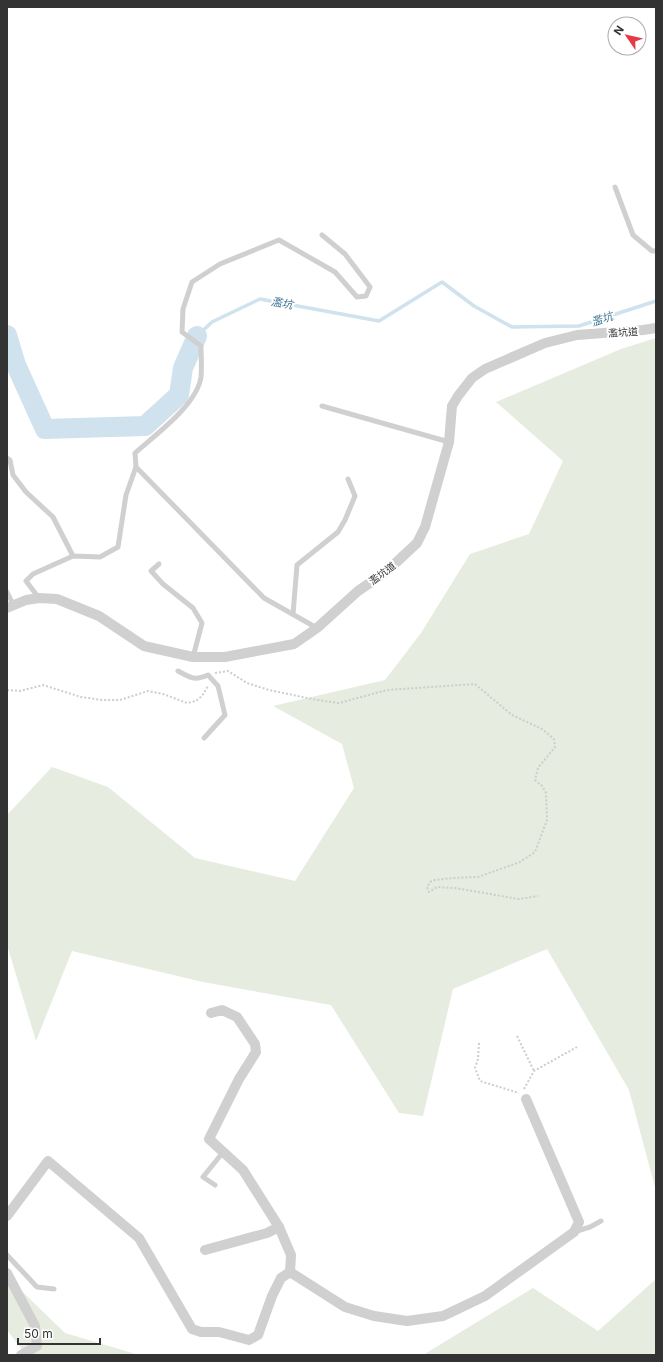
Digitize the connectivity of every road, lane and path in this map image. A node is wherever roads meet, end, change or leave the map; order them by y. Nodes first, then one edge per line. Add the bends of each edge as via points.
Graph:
1 (615, 187) dead end
2 (322, 234) dead end
3 (656, 251) edge
4 (656, 328) edge
5 (322, 406) dead end
6 (449, 442) junction
7 (7, 458) edge
8 (136, 467) junction
9 (348, 479) dead end
10 (73, 556) junction
11 (159, 564) dead end
12 (7, 592) edge
13 (39, 598) junction
14 (10, 607) edge
15 (292, 614) junction
16 (317, 628) junction
17 (193, 657) junction
18 (178, 671) dead end
19 (208, 675) junction
20 (7, 690) edge
21 (204, 738) dead end
22 (538, 896) dead end
23 (211, 1013) dead end
24 (517, 1036) dead end
25 (479, 1043) dead end
26 (577, 1047) dead end
27 (534, 1071) junction
28 (526, 1099) dead end
29 (224, 1151) junction
30 (215, 1185) dead end
31 (7, 1216) edge
32 (601, 1221) dead end
33 (278, 1227) junction
34 (574, 1232) junction
35 (205, 1250) dead end
36 (7, 1255) edge
37 (290, 1272) junction
38 (7, 1273) edge
39 (54, 1289) dead end
40 (20, 1355) edge

1 - 3 lane via 633,235 652,251
2 - 8 lane via 345,254 370,286 366,296 357,296 335,272 279,240 220,264 192,282 183,309 182,332 201,346 201,378 191,402 135,453
4 - 6 street, 濫坑道 via 577,335 545,343 485,369 472,378 452,406
5 - 6 lane
6 - 16 street, 濫坑道 via 425,527 417,543 386,572 358,591
7 - 10 lane via 10,460 13,475 26,492 53,517
8 - 10 lane via 126,495 118,547 100,557
8 - 15 lane via 264,598
9 - 15 lane via 354,496 338,532 297,565
10 - 13 lane via 33,574 26,581
11 - 17 lane via 151,570 163,584 193,608 202,623
12 - 14 lane
13 - 14 street, 濫坑道
13 - 17 street, 濫坑道 via 57,599 99,616 144,646
15 - 16 lane
16 - 17 street, 濫坑道 via 294,644 224,657
18 - 19 lane via 193,679
19 - 20 path via 209,686 202,696 187,703 148,691 120,700 102,700 80,697 43,685 20,691
19 - 21 lane via 218,686 224,715
19 - 22 path via 228,671 247,683 269,690 339,703 387,690 476,684 512,715 542,729 554,739 555,747 538,768 535,780 546,793 547,820 535,852 520,862 478,877 435,880 427,887 429,892 437,887 520,899
23 - 29 street via 222,1010 237,1017 256,1044 256,1052 209,1140
24 - 27 path
25 - 27 path via 475,1068 480,1081 522,1093
26 - 27 path
28 - 34 street via 579,1222
29 - 30 lane via 203,1177
29 - 33 street via 243,1170
31 - 37 street via 48,1161 139,1238 192,1329 201,1332 219,1332 249,1340 258,1335 281,1278
32 - 34 lane
33 - 35 street via 267,1233
33 - 37 street via 291,1254
34 - 37 street via 485,1296 444,1316 407,1321 374,1316 345,1307
36 - 39 lane via 36,1287
38 - 40 street via 35,1326 37,1346

